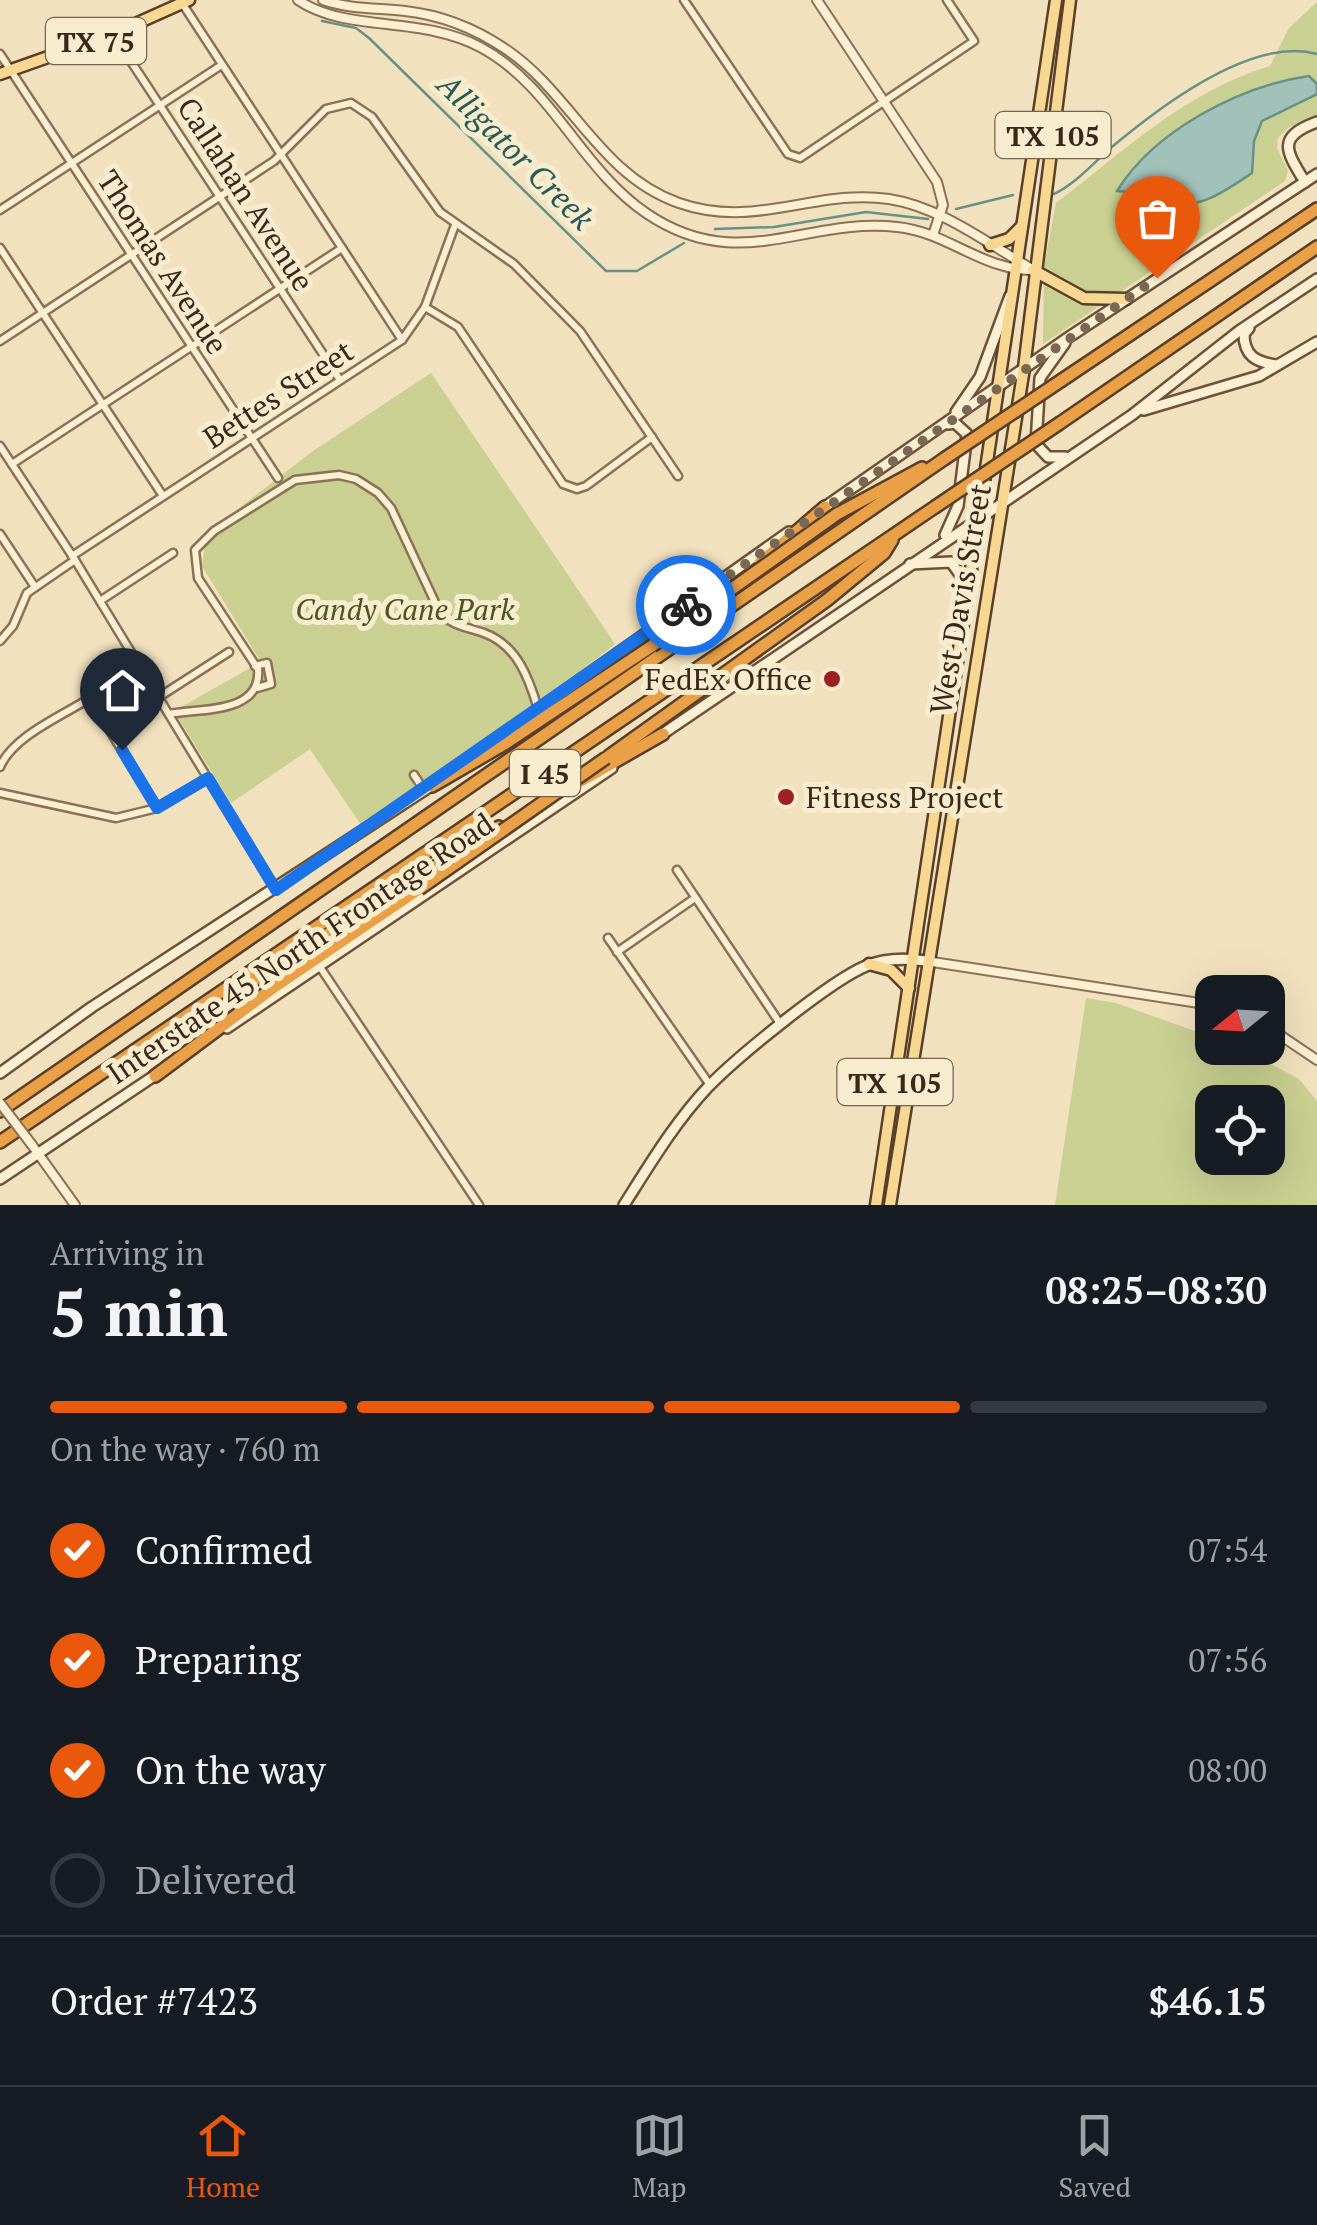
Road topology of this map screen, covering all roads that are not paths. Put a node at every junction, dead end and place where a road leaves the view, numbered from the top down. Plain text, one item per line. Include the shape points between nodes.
1 (298, 0) edge
2 (322, 0) edge
3 (684, 0) edge
4 (817, 0) edge
5 (947, 0) edge
6 (1056, 0) edge
7 (1070, 0) edge
8 (185, 2) edge
9 (405, 11) junction
10 (404, 23) junction
11 (113, 34) junction
12 (458, 35) junction
13 (497, 43) junction
14 (0, 54) edge
15 (515, 56) junction
16 (508, 65) junction
17 (220, 66) junction
18 (6, 72) edge
19 (885, 101) junction
20 (1043, 102) junction
21 (564, 104) junction
22 (160, 105) junction
23 (555, 112) junction
24 (1056, 121) junction
25 (1317, 122) edge
26 (280, 155) junction
27 (72, 162) junction
28 (1317, 174) edge
29 (628, 176) junction
30 (1304, 182) junction
31 (619, 188) junction
32 (220, 197) junction
33 (0, 210) edge
34 (1317, 210) edge
35 (703, 211) junction
36 (940, 216) junction
37 (455, 225) junction
38 (1023, 225) junction
39 (933, 235) junction
40 (699, 236) junction
41 (990, 245) junction
42 (1317, 247) edge
43 (0, 248) edge
44 (342, 248) junction
45 (132, 255) junction
46 (1016, 265) junction
47 (1033, 270) junction
48 (1317, 279) edge
49 (281, 288) junction
50 (1012, 293) junction
51 (1126, 299) junction
52 (425, 307) junction
53 (42, 313) junction
54 (1253, 322) junction
55 (1069, 337) junction
56 (402, 340) junction
57 (0, 341) edge
58 (1317, 342) edge
59 (192, 346) junction
60 (1278, 365) junction
61 (1024, 368) junction
62 (340, 380) junction
63 (996, 387) junction
64 (102, 404) junction
65 (1132, 415) junction
66 (946, 422) junction
67 (652, 437) junction
68 (252, 438) junction
69 (0, 446) edge
70 (1067, 457) junction
71 (944, 459) junction
72 (12, 464) junction
73 (678, 476) dead end
74 (278, 478) dead end
75 (164, 496) junction
76 (1002, 500) junction
77 (831, 511) junction
78 (975, 518) junction
79 (0, 534) edge
80 (895, 534) junction
81 (941, 542) junction
82 (173, 554) dead end
83 (74, 558) junction
84 (907, 565) junction
85 (966, 584) junction
86 (35, 586) junction
87 (100, 601) junction
88 (0, 641) edge
89 (229, 652) dead end
90 (255, 666) junction
91 (257, 688) junction
92 (159, 698) junction
93 (538, 709) junction
94 (169, 714) junction
95 (570, 718) junction
96 (663, 734) junction
97 (0, 767) edge
98 (414, 775) dead end
99 (208, 778) junction
100 (428, 788) junction
101 (0, 794) edge
102 (157, 808) junction
103 (677, 870) dead end
104 (276, 890) junction
105 (696, 898) junction
106 (608, 938) dead end
107 (618, 952) junction
108 (920, 960) junction
109 (869, 964) junction
110 (320, 968) junction
111 (908, 988) junction
112 (1195, 1001) edge
113 (196, 1012) junction
114 (782, 1026) junction
115 (1285, 1038) edge
116 (1317, 1060) edge
117 (0, 1074) edge
118 (154, 1076) junction
119 (710, 1085) junction
120 (0, 1107) edge
121 (1, 1141) edge
122 (34, 1149) junction
123 (0, 1179) edge
124 (75, 1205) edge
125 (479, 1205) edge
126 (624, 1205) edge
127 (876, 1205) edge
128 (890, 1205) edge

1 - 10 street via 333,16
2 - 9 street
3 - 19 street via 795,158
4 - 19 street
5 - 19 street via 974,41
6 - 20 main road, West Davis Street / TX 105
7 - 24 main road, West Davis Street / TX 105
8 - 11 main road, TX 75
8 - 17 street
9 - 10 street
9 - 13 street via 448,20
10 - 12 street
11 - 18 main road, TX 75
11 - 22 street, Callahan Avenue
12 - 13 street
12 - 16 street
13 - 15 street
14 - 18 street, Thomas Avenue
15 - 16 street
15 - 21 street
16 - 23 street
17 - 22 street
17 - 26 street
18 - 27 street, Thomas Avenue
19 - 36 street via 941,190
20 - 24 main road
20 - 38 main road, West Davis Street / TX 105
21 - 23 street
21 - 29 street
22 - 27 street
22 - 32 street, Callahan Avenue
23 - 31 street
24 - 47 main road, West Davis Street / TX 105
25 - 30 main road via 1297,129 1289,142 1288,155
26 - 32 street
26 - 37 street via 326,109 358,105
26 - 44 street
27 - 33 street
27 - 45 street, Thomas Avenue
28 - 30 main road, Interstate 45 North Frontage Road
29 - 31 street
29 - 35 street
30 - 51 main road, Interstate 45 North Frontage Road
31 - 40 street via 646,213
32 - 45 street
32 - 49 street, Callahan Avenue
34 - 71 highway, I 45, bridge
35 - 36 street via 749,215 875,198
35 - 40 street
36 - 39 street
36 - 41 street
37 - 52 street, Bettes Street
37 - 67 street via 514,264 580,332
38 - 41 main road
38 - 46 main road, West Davis Street / TX 105
39 - 40 street via 877,226 756,244
39 - 46 street via 1004,270
41 - 46 street
42 - 80 highway, I 45, bridge
43 - 53 street
44 - 49 street
44 - 56 street
45 - 53 street
45 - 59 street, Thomas Avenue
46 - 47 street
46 - 50 main road, West Davis Street / TX 105
47 - 51 main road via 1084,298
47 - 61 main road, West Davis Street / TX 105
48 - 54 main road, Interstate 45 North Frontage Road
49 - 59 street
49 - 62 street, Callahan Avenue
50 - 63 main road, West Davis Street / TX 105
50 - 66 main road via 980,378
51 - 55 main road, Interstate 45 North Frontage Road
52 - 56 street, Bettes Street
52 - 67 street via 458,327 563,484 586,486
53 - 57 street
53 - 64 street
54 - 60 main road via 1244,334 1249,354
54 - 65 main road, Interstate 45 North Frontage Road
55 - 61 main road, Interstate 45 North Frontage Road
55 - 70 main road via 1040,378 1036,444 1048,457
56 - 62 street, Bettes Street
58 - 60 main road
59 - 64 street
59 - 68 street, Thomas Avenue
60 - 65 main road
61 - 63 main road, Interstate 45 North Frontage Road
61 - 76 main road, West Davis Street / TX 105
62 - 68 street, Bettes Street
63 - 66 main road, Interstate 45 North Frontage Road
63 - 78 main road, West Davis Street / TX 105
64 - 72 street
64 - 75 street
65 - 70 main road, Interstate 45 North Frontage Road
66 - 77 main road, Interstate 45 North Frontage Road
66 - 81 main road via 967,434 958,506
67 - 73 street
68 - 74 street, Thomas Avenue
68 - 75 street, Bettes Street
69 - 72 street
70 - 76 main road, Interstate 45 North Frontage Road
71 - 77 highway
71 - 95 highway, I 45
72 - 83 street
75 - 83 street, Bettes Street
76 - 78 main road, Interstate 45 North Frontage Road
76 - 108 main road, West Davis Street / TX 105
77 - 93 main road, Interstate 45 North Frontage Road
77 - 95 highway
77 - 100 highway, bridge via 652,646
78 - 81 main road, Interstate 45 North Frontage Road
78 - 85 main road, West Davis Street / TX 105
79 - 86 street
80 - 113 highway, I 45
80 - 118 highway, bridge via 884,552 827,600
81 - 84 main road, Interstate 45 North Frontage Road
82 - 87 street
83 - 86 street, Bettes Street
83 - 87 street
84 - 85 main road via 950,562
84 - 96 main road, Interstate 45 North Frontage Road
85 - 108 main road, West Davis Street / TX 105
86 - 88 street, Bettes Street
87 - 92 street
89 - 92 street
90 - 91 street
90 - 91 street via 267,663 272,678
90 - 93 street via 198,578 195,550 296,480 338,475 366,484 391,508 440,613 510,649 525,669
91 - 94 street via 240,704
92 - 94 street
93 - 100 main road, Interstate 45 North Frontage Road
94 - 99 street
95 - 120 highway, I 45
96 - 110 main road, Interstate 45 North Frontage Road
96 - 113 highway via 404,884 260,980
97 - 102 street via 18,744 90,698
98 - 100 street
99 - 102 street
99 - 104 street
100 - 104 main road, Interstate 45 North Frontage Road
101 - 102 street via 104,817
103 - 105 street
104 - 117 main road, Interstate 45 North Frontage Road
105 - 107 street
105 - 114 street
106 - 107 street
107 - 119 street
108 - 109 main road
108 - 111 main road, West Davis Street / TX 105
108 - 112 street
108 - 128 main road, West Davis Street / TX 105
109 - 111 main road via 891,970
109 - 114 main road
110 - 118 main road, Interstate 45 North Frontage Road
110 - 125 street
111 - 127 main road, West Davis Street / TX 105
113 - 121 highway, I 45
114 - 119 main road
115 - 116 street
118 - 122 main road, Interstate 45 North Frontage Road
119 - 126 main road
120 - 122 street, bridge
122 - 123 main road, Interstate 45 North Frontage Road
122 - 124 street

